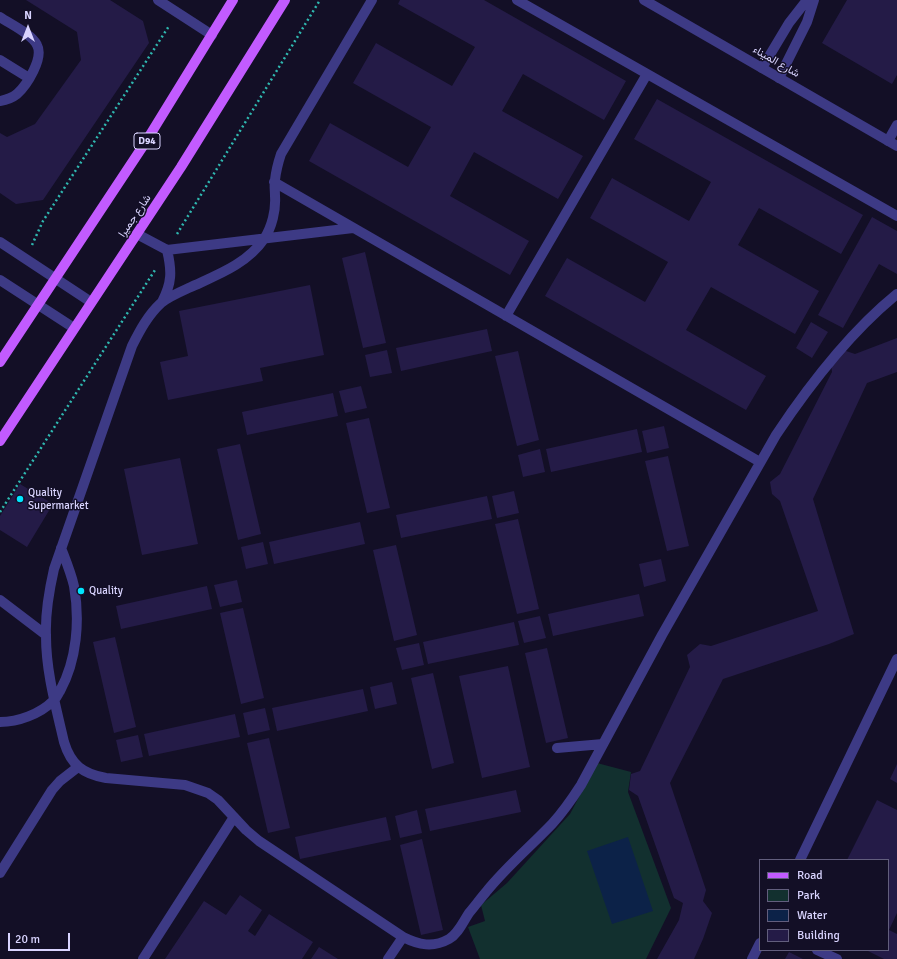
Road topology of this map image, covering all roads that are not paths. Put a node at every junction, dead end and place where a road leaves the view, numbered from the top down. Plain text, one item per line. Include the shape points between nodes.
1 (158, 0) edge
2 (233, 0) edge
3 (285, 0) edge
4 (372, 0) edge
5 (517, 0) edge
6 (644, 0) edge
7 (807, 0) edge
8 (814, 0) edge
9 (0, 17) edge
10 (212, 35) junction
11 (0, 60) edge
12 (762, 68) junction
13 (647, 74) junction
14 (29, 78) junction
15 (780, 78) junction
16 (0, 101) edge
17 (897, 125) edge
18 (893, 143) edge
19 (274, 182) junction
20 (897, 216) edge
21 (353, 228) junction
22 (137, 234) junction
23 (264, 238) junction
24 (0, 242) edge
25 (167, 250) junction
26 (56, 278) junction
27 (0, 280) edge
28 (897, 294) edge
29 (91, 302) junction
30 (162, 303) junction
31 (38, 304) junction
32 (506, 316) junction
33 (74, 328) junction
34 (0, 362) edge
35 (0, 441) edge
36 (760, 462) junction
37 (61, 548) junction
38 (0, 600) edge
39 (46, 635) junction
40 (897, 658) edge
41 (54, 700) junction
42 (0, 722) edge
43 (603, 744) junction
44 (557, 748) dead end
45 (78, 767) junction
46 (234, 817) junction
47 (800, 859) edge
48 (0, 873) edge
49 (403, 937) junction
50 (759, 944) edge
51 (819, 951) edge
52 (143, 959) edge
53 (388, 959) edge
54 (752, 959) edge
55 (837, 959) edge

1 - 10 street
2 - 10 main road, D94
3 - 22 main road, شارع جميرا
4 - 19 street via 288,140 276,168
5 - 13 street
6 - 12 street, شارع الميناء
7 - 12 street via 789,23
8 - 15 street via 807,22
9 - 14 street via 37,44 39,57
10 - 26 main road, D94
11 - 14 street
12 - 15 street, شارع الميناء
13 - 20 street
13 - 32 street
14 - 16 street via 18,93
15 - 18 street, شارع الميناء
17 - 18 street
19 - 21 street
19 - 23 street via 274,212
21 - 23 street
21 - 32 street
22 - 25 street
22 - 29 main road, شارع جميرا
23 - 25 street
23 - 30 street via 254,251 228,270
24 - 26 street
25 - 30 street via 171,277
26 - 29 street
26 - 31 main road, D94
27 - 31 street
28 - 36 street via 838,352 776,435
29 - 33 main road, شارع جميرا
30 - 37 street via 146,320 132,346
31 - 33 street
31 - 34 main road, D94
32 - 36 street
33 - 35 main road, شارع جميرا
36 - 43 street
37 - 39 street via 49,591
37 - 41 street via 74,586 77,625 70,664 64,683
38 - 39 street
39 - 41 street
40 - 47 street
41 - 42 street via 40,712
41 - 45 street via 67,752
43 - 44 street
43 - 49 street via 568,805 502,874 450,938 440,944 427,946 415,944
45 - 46 street via 96,776 197,789 218,800
45 - 48 street via 52,790
46 - 49 street via 259,841
46 - 52 street
49 - 53 street
50 - 54 street
51 - 55 street

